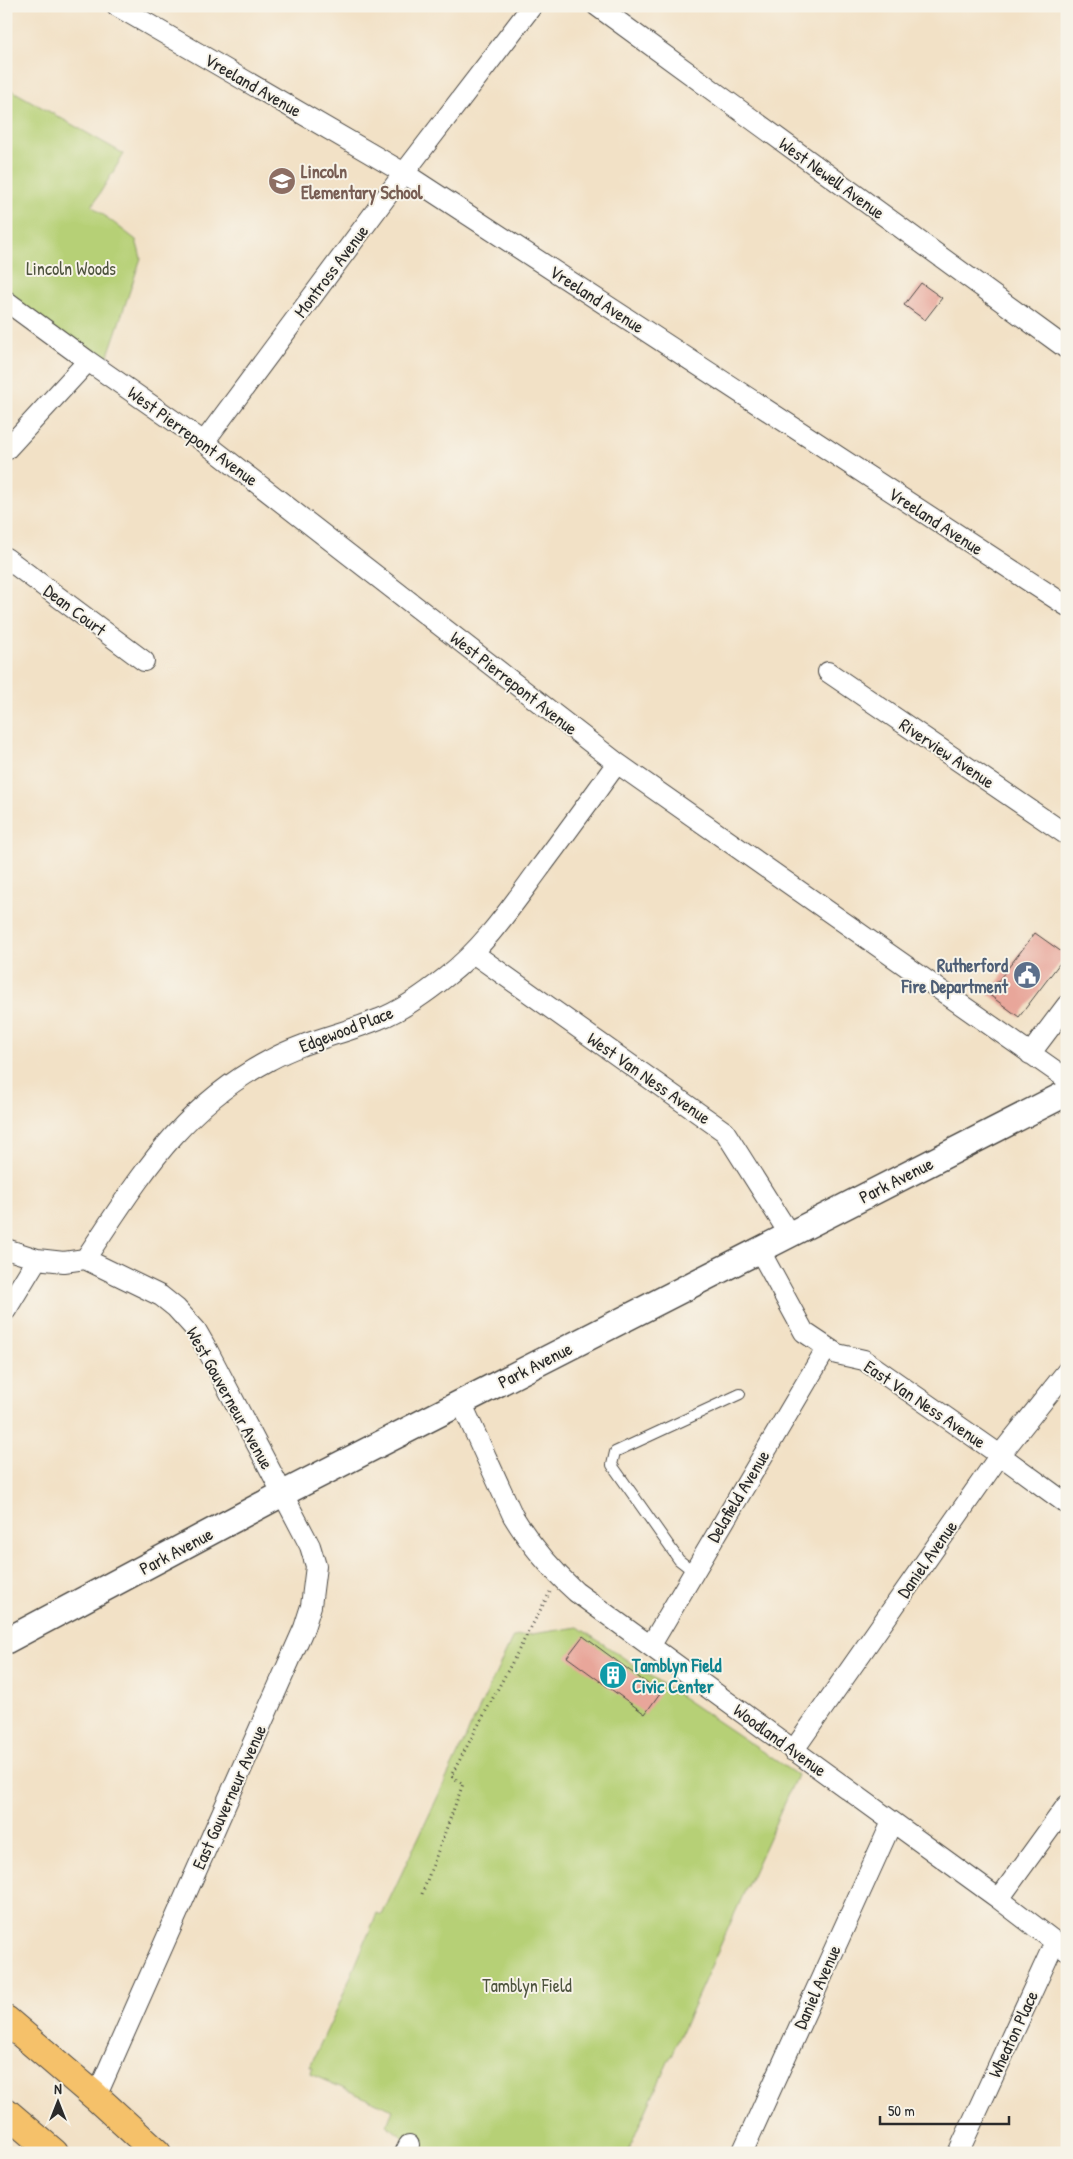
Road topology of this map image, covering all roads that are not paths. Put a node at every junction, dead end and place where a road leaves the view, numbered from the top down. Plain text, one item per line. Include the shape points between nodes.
1 (118, 6) edge
2 (532, 6) edge
3 (597, 6) edge
4 (404, 173) junction
5 (6, 301) edge
6 (1067, 349) edge
7 (88, 361) junction
8 (204, 442) junction
9 (6, 450) edge
10 (6, 558) edge
11 (1067, 606) edge
12 (144, 661) dead end
13 (828, 672) dead end
14 (618, 763) junction
15 (1067, 835) edge
16 (473, 953) junction
17 (1067, 1005) edge
18 (1030, 1054) junction
19 (1067, 1079) edge
20 (1067, 1093) edge
21 (790, 1235) junction
22 (6, 1249) edge
23 (760, 1251) junction
24 (37, 1259) junction
25 (85, 1259) junction
26 (6, 1310) edge
27 (826, 1348) junction
28 (1067, 1371) edge
29 (740, 1394) dead end
30 (461, 1402) junction
31 (1000, 1455) junction
32 (282, 1494) junction
33 (1067, 1504) edge
34 (693, 1571) junction
35 (6, 1641) edge
36 (651, 1645) junction
37 (793, 1751) junction
38 (1067, 1805) edge
39 (892, 1822) junction
40 (999, 1899) junction
41 (1061, 1946) edge
42 (6, 2020) edge
43 (96, 2097) junction
44 (6, 2112) edge
45 (54, 2153) edge
46 (157, 2153) edge
47 (742, 2153) edge
48 (958, 2153) edge

1 - 4 street, Vreeland Avenue
2 - 4 street, Montross Avenue
3 - 6 street, West Newell Avenue
4 - 8 street, Montross Avenue
4 - 11 street, Vreeland Avenue
5 - 7 street, West Pierrepont Avenue
7 - 8 street, West Pierrepont Avenue
7 - 9 street
8 - 14 street, West Pierrepont Avenue
10 - 12 street, Dean Court
13 - 15 street, Riverview Avenue
14 - 16 street, Edgewood Place via 497,927
14 - 18 street, West Pierrepont Avenue
16 - 21 street, West Van Ness Avenue via 725,1132
16 - 25 street, Edgewood Place via 412,1002 380,1019 302,1045 270,1060 211,1098 161,1148
17 - 18 street
18 - 19 street, West Pierrepont Avenue
20 - 21 street, Park Avenue
21 - 23 street, Park Avenue
22 - 24 street
23 - 27 street, East Van Ness Avenue via 804,1332
23 - 30 street, Park Avenue
24 - 25 street via 64,1262
24 - 26 street
25 - 32 street, West Gouverneur Avenue via 160,1296 196,1330
27 - 31 street, East Van Ness Avenue via 864,1360
27 - 34 street, Delafield Avenue
28 - 31 street, Daniel Avenue
29 - 34 lane via 615,1452 612,1465 679,1560
30 - 32 street, Park Avenue
30 - 36 street, Woodland Avenue via 522,1532 558,1576 576,1592
31 - 33 street, East Van Ness Avenue
31 - 37 street, Daniel Avenue
32 - 35 street, Park Avenue
32 - 43 street, East Gouverneur Avenue via 310,1546 316,1566 304,1628
34 - 36 street, Delafield Avenue
36 - 37 street, Woodland Avenue
37 - 39 street, Woodland Avenue
38 - 40 street
39 - 40 street, Woodland Avenue
39 - 47 street, Daniel Avenue
40 - 41 street, Woodland Avenue
41 - 48 street, Wheaton Place
42 - 43 main road
43 - 46 main road
44 - 45 main road

